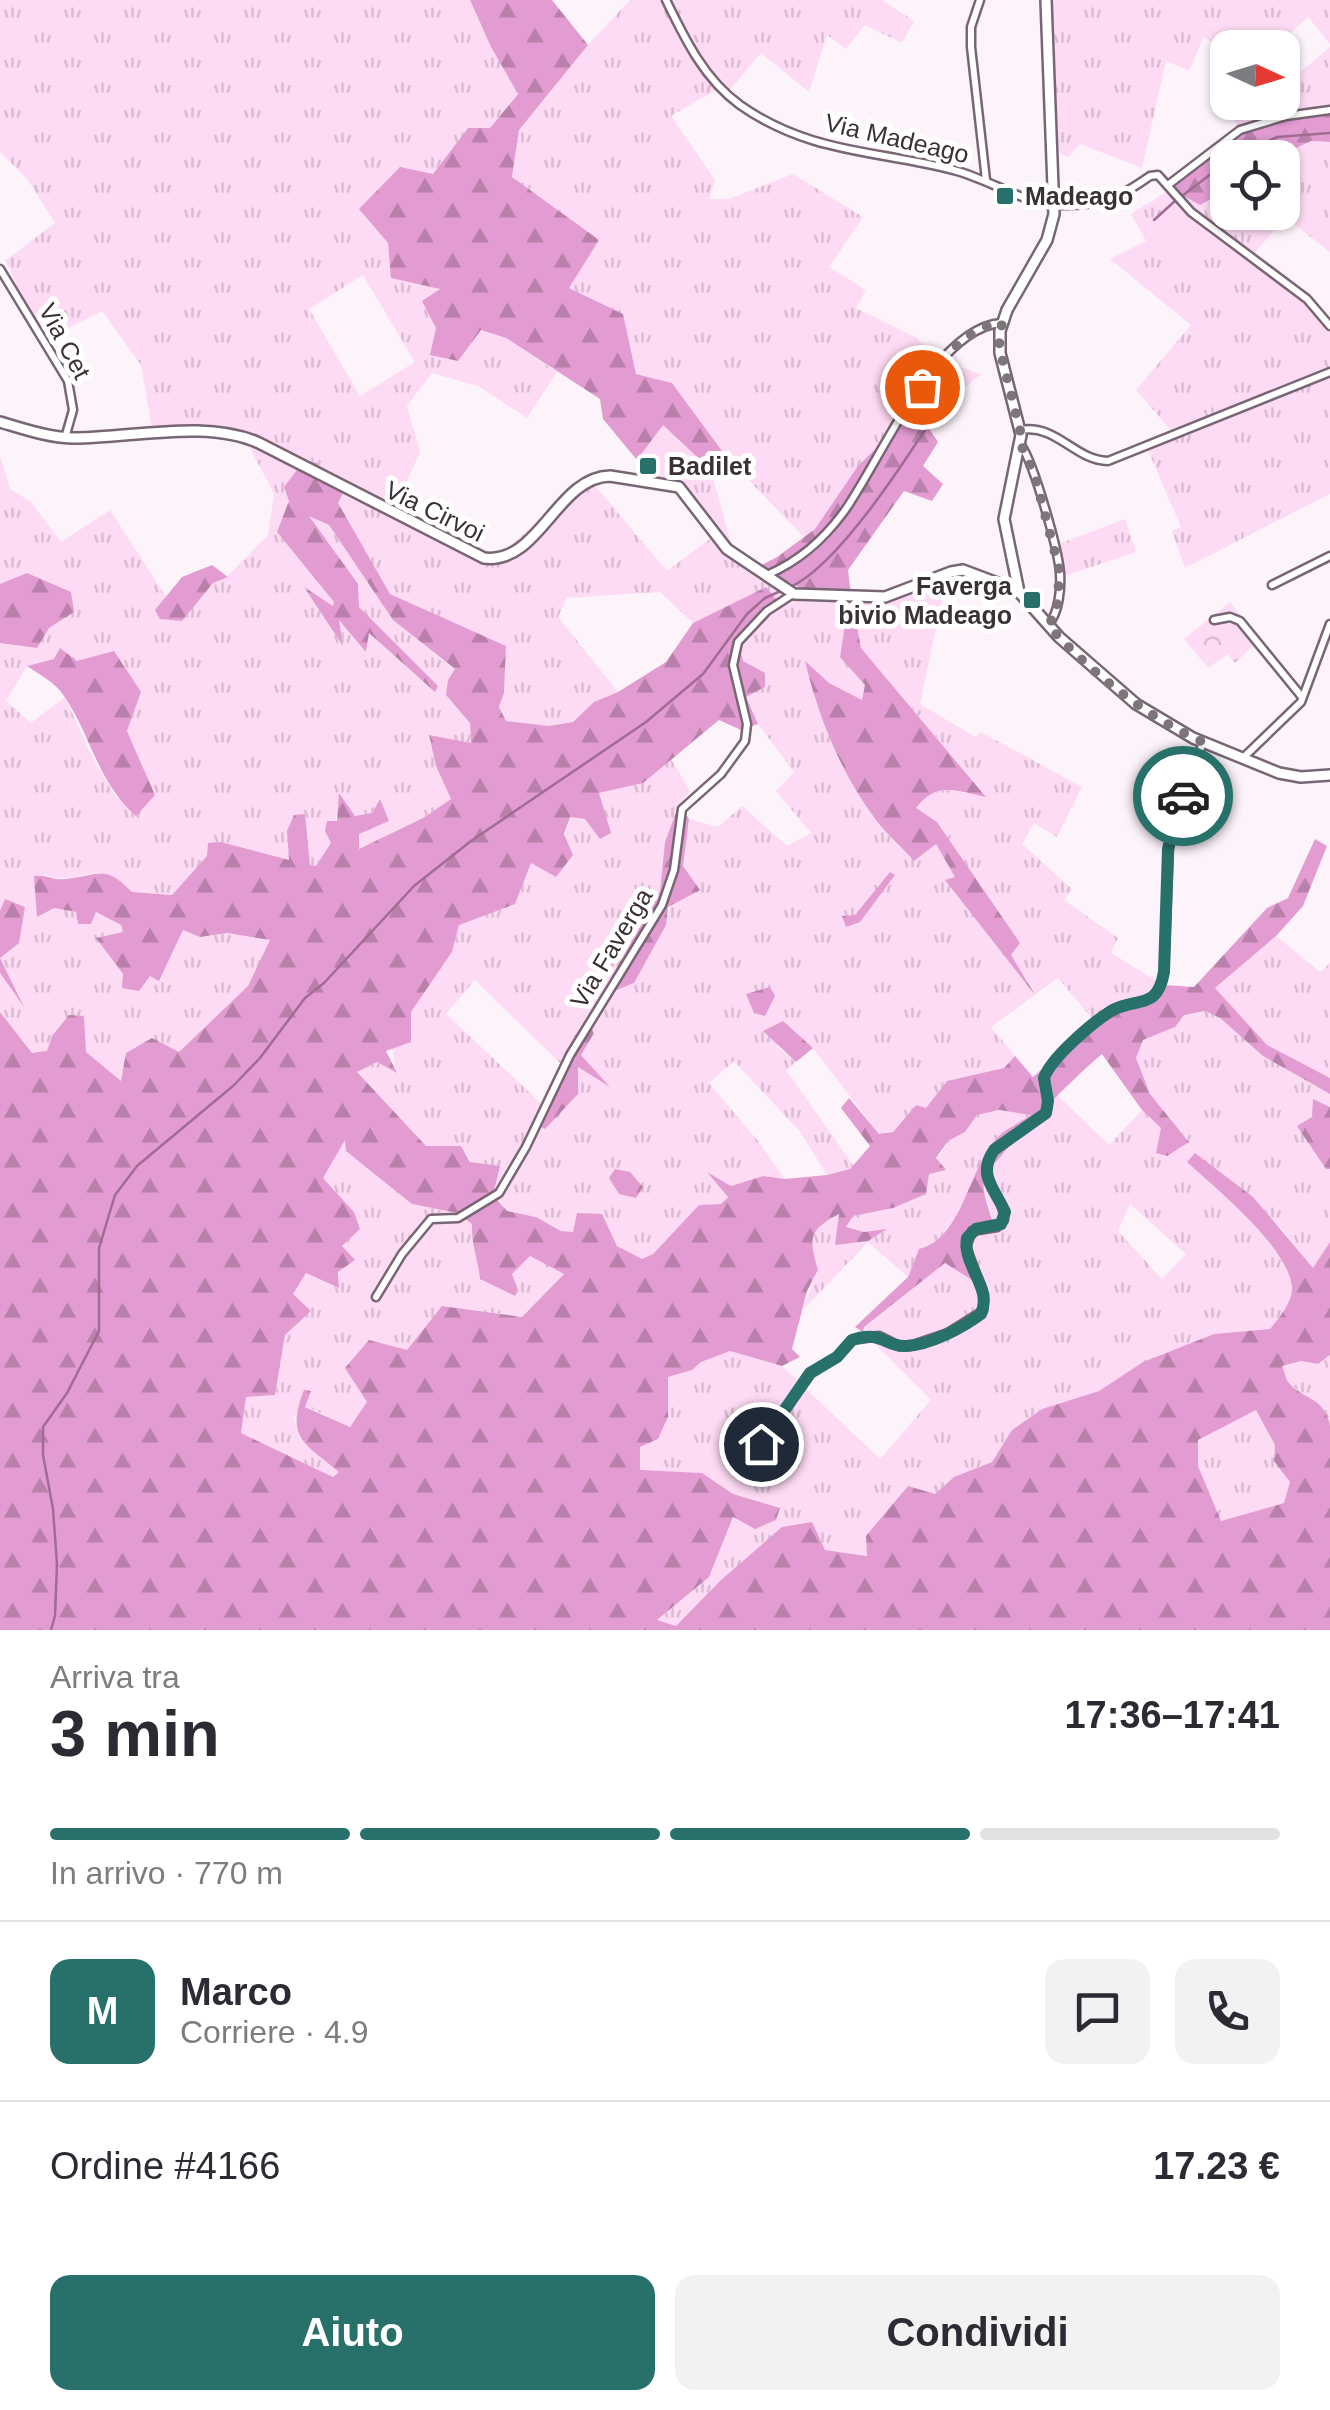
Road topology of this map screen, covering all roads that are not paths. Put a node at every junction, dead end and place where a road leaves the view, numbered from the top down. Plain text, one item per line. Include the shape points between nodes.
1 (666, 0) edge
2 (980, 0) edge
3 (1046, 0) edge
4 (1330, 110) edge
5 (986, 180) junction
6 (1168, 185) junction
7 (1054, 205) junction
8 (0, 269) edge
9 (1002, 323) junction
10 (1330, 326) edge
11 (1330, 372) edge
12 (0, 422) edge
13 (1020, 430) junction
14 (65, 438) junction
15 (1021, 445) junction
16 (1330, 556) edge
17 (766, 576) junction
18 (1272, 585) dead end
19 (1017, 588) junction
20 (794, 594) junction
21 (1214, 620) dead end
22 (1330, 624) edge
23 (1048, 625) junction
24 (1302, 698) junction
25 (1203, 742) junction
26 (1242, 759) junction
27 (1330, 775) edge
28 (376, 1297) dead end
29 (761, 1444) dead end

1 - 5 street, Via Madeago via 702,67 742,107 826,146
2 - 5 street, Via Madeago via 970,47
3 - 7 street
4 - 6 street via 1240,130
5 - 7 street, Via Madeago
6 - 7 street, Via Madeago via 1153,176 1117,199
6 - 10 street
7 - 9 street via 1047,240
8 - 14 street, Via Cet via 68,381 73,410
9 - 13 street via 999,346
9 - 17 street via 984,326 948,354 905,410 844,512 809,551
11 - 13 street via 1108,462 1084,456 1052,433
12 - 14 street, Via Cirvoi
13 - 15 street
14 - 17 street, Via Cirvoi via 234,434 492,559 512,555 592,480 610,476 671,485 685,491 728,549
15 - 19 street via 1004,519
15 - 23 street via 1060,572 1056,614
16 - 18 street
17 - 20 street, Via Cirvoi
19 - 20 street via 963,570 885,597
19 - 23 street
20 - 28 street, Via Faverga via 766,611 738,642 733,665 746,740 682,810 662,904 570,1056 499,1193 458,1218 431,1218
21 - 24 street via 1240,621
22 - 24 street
23 - 25 street via 1136,704
24 - 26 street
25 - 26 street
25 - 29 street via 1169,845 1159,990 1146,1002 1111,1012 1053,1062 1044,1078 1046,1113 989,1157 987,1180 1005,1212 1001,1224 967,1238 967,1257 984,1295 981,1314 910,1346 879,1336 852,1340 810,1373
26 - 27 street via 1291,776

